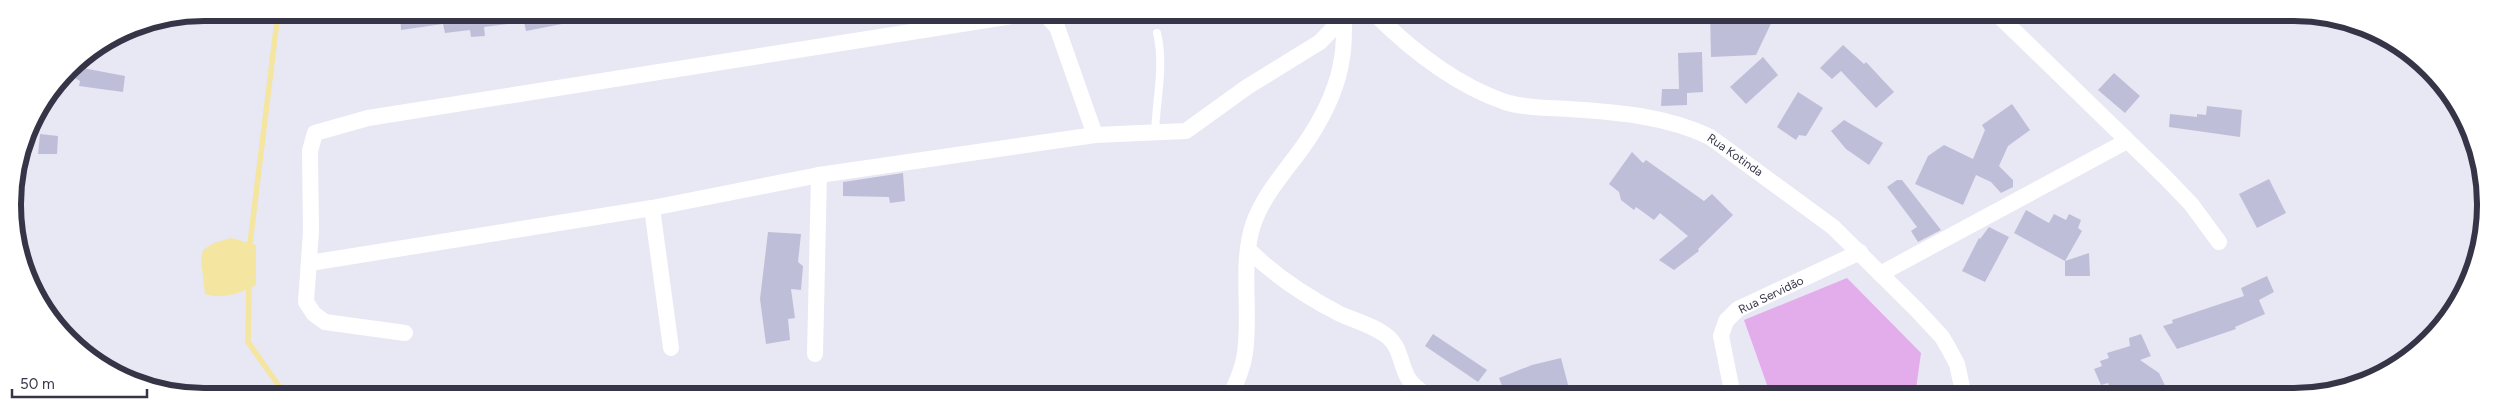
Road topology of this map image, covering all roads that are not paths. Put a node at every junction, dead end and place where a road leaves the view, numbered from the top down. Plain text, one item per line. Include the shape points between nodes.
1 (981, 21) edge
2 (1052, 21) edge
3 (1338, 21) edge
4 (1345, 21) edge
5 (1383, 21) edge
6 (2004, 21) edge
7 (1156, 33) dead end
8 (1155, 134) junction
9 (1095, 135) junction
10 (2127, 141) junction
11 (819, 175) junction
12 (652, 208) junction
13 (2220, 242) dead end
14 (1249, 250) junction
15 (1860, 252) junction
16 (310, 263) junction
17 (1880, 274) junction
18 (406, 333) dead end
19 (671, 348) dead end
20 (815, 354) dead end
21 (1233, 388) edge
22 (1416, 388) edge
23 (1731, 388) edge
24 (1962, 388) edge

1 - 16 street via 368,118 315,133 310,151
2 - 9 street via 1058,27
3 - 8 street via 1315,46 1247,87 1186,131
4 - 14 street via 1342,60 1335,85 1322,116 1262,206 1250,237
5 - 15 street, Rua Kotinda via 1450,74 1506,102 1640,116 1689,128 1710,137 1795,198
6 - 10 street
7 - 8 lane via 1160,48 1160,81
8 - 9 street
9 - 11 street
10 - 13 street via 2191,204
10 - 17 street
11 - 12 street
11 - 20 street
12 - 16 street
12 - 19 street
14 - 21 street via 1246,353
14 - 22 street via 1265,266 1301,291 1388,337
15 - 17 street, Rua Kotinda
15 - 23 street, Rua Servidão via 1738,309 1726,321 1721,336
16 - 18 street via 306,302 314,314 325,322
17 - 24 street, Rua Kotinda via 1942,336 1957,364

